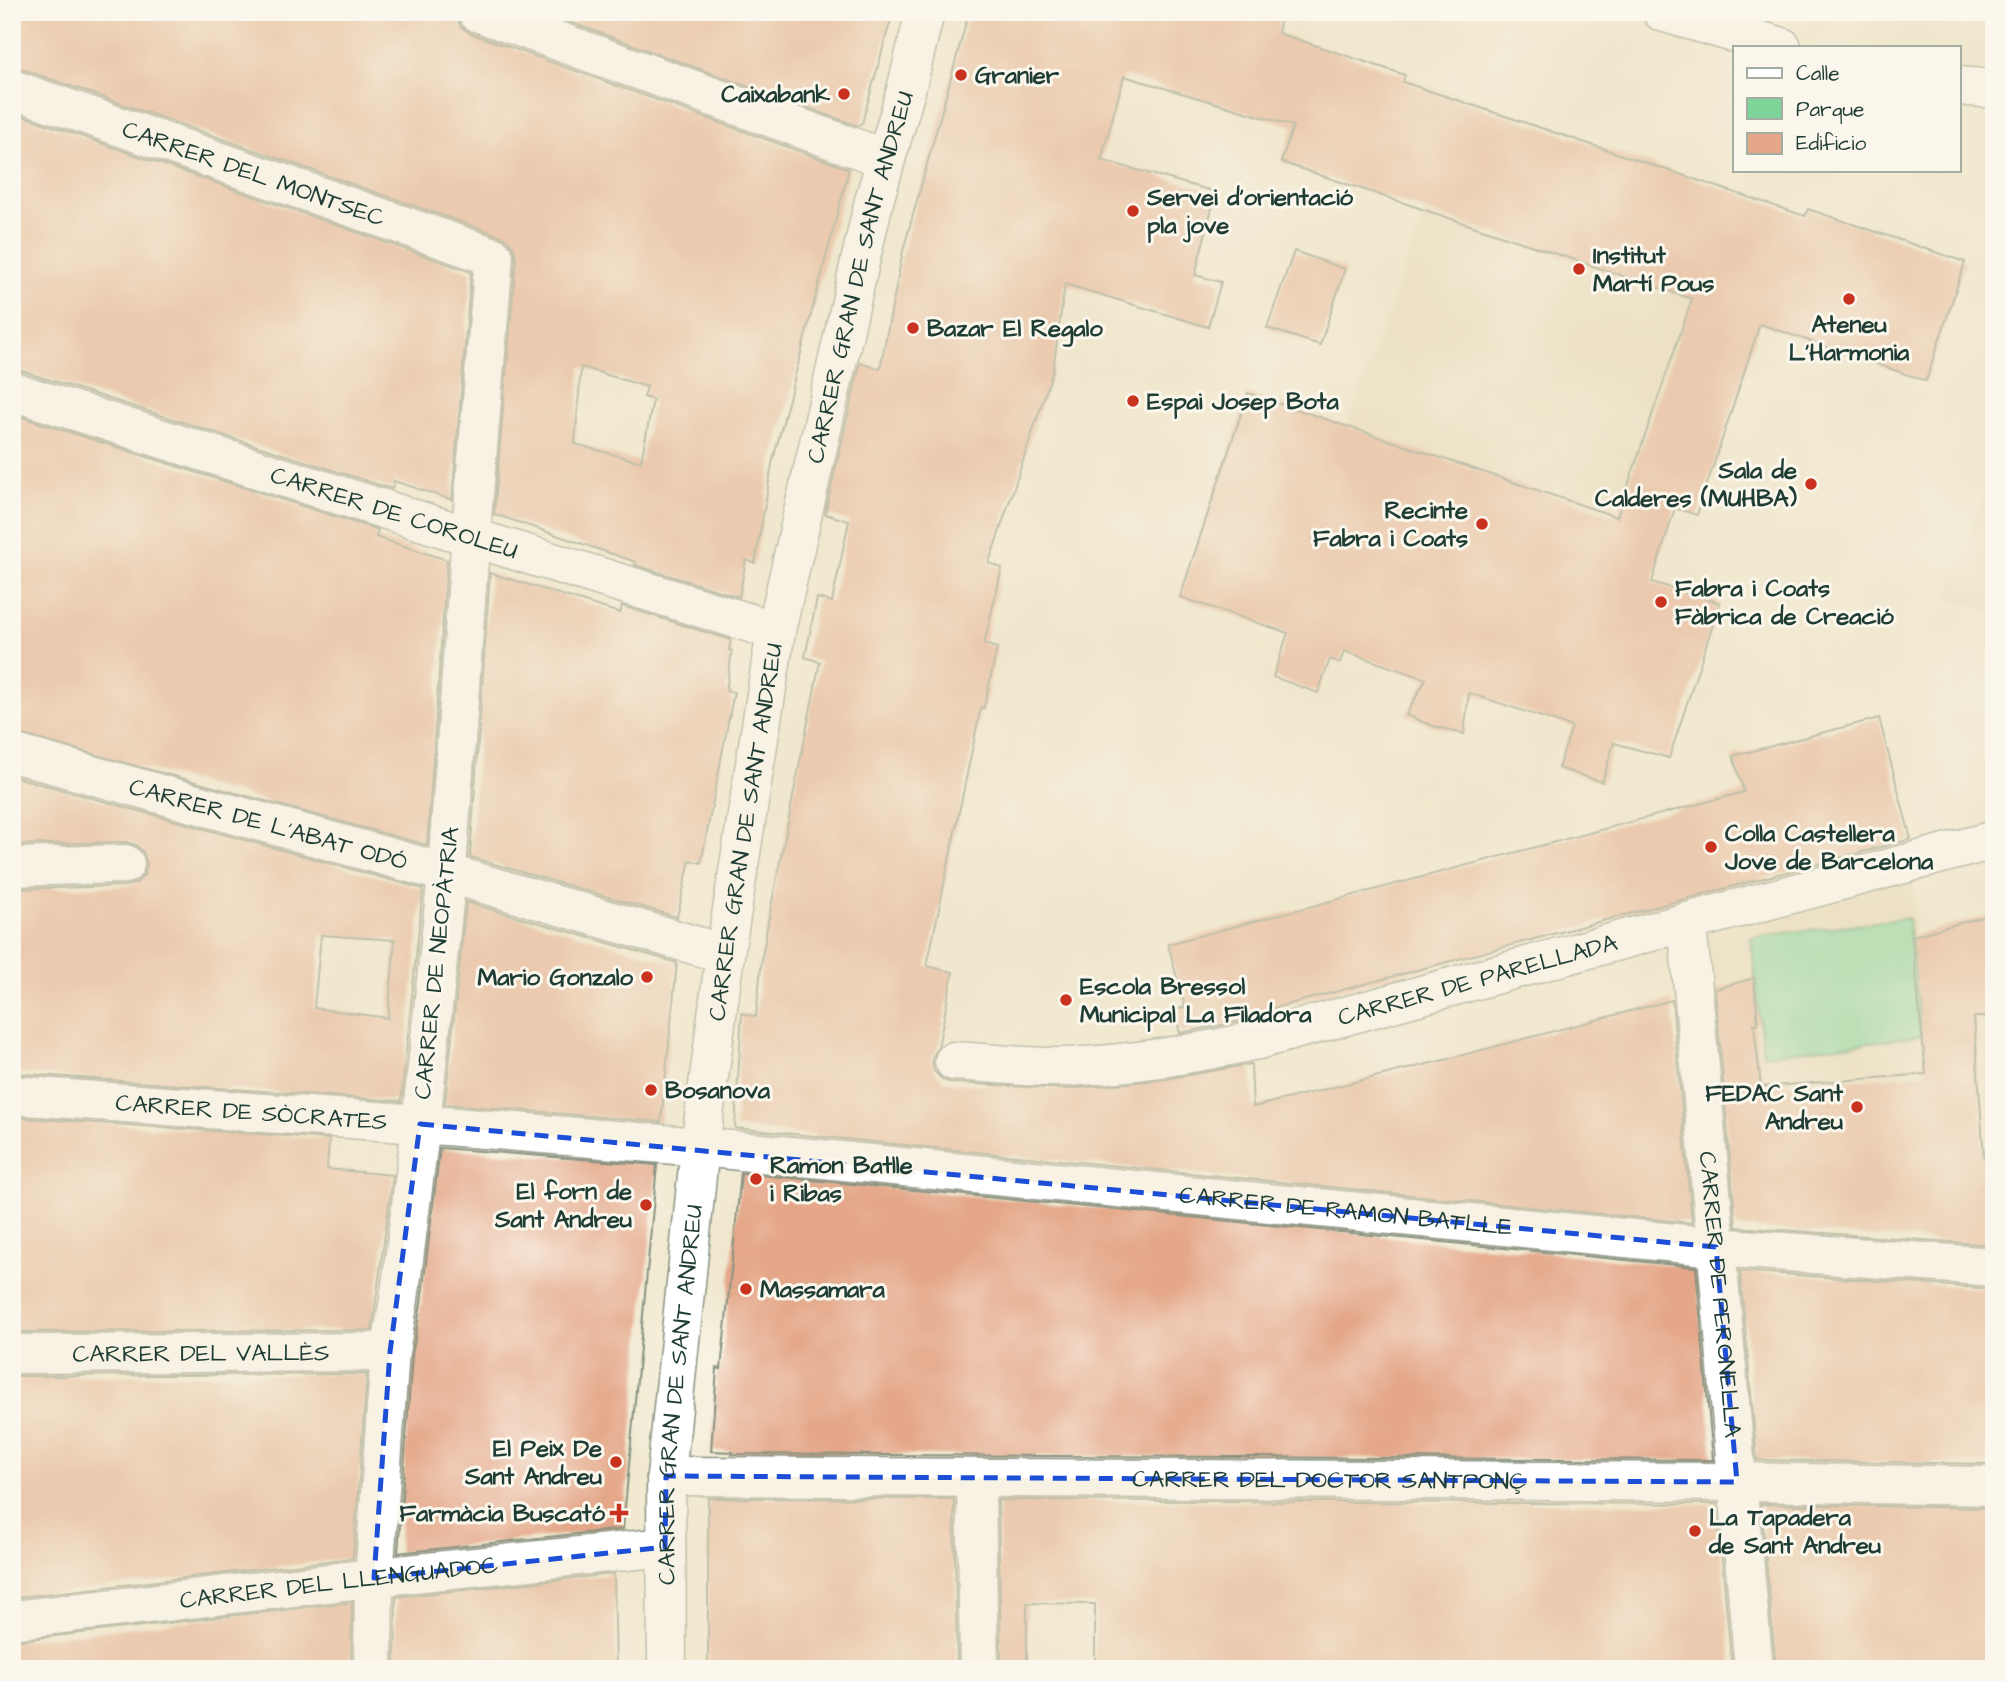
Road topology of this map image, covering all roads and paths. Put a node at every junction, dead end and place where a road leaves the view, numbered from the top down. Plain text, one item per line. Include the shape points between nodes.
1 (477, 12) edge
2 (925, 12) edge
3 (1662, 12) edge
4 (1779, 46) edge
5 (1960, 86) edge
6 (12, 89) edge
7 (1994, 89) edge
8 (886, 159) junction
9 (494, 257) joint
10 (12, 391) edge
11 (471, 537) junction
12 (776, 631) junction
13 (12, 753) edge
14 (1994, 840) edge
15 (125, 864) dead end
16 (12, 867) edge
17 (446, 873) junction
18 (1687, 922) junction
19 (725, 954) junction
20 (954, 1061) dead end
21 (12, 1095) edge
22 (420, 1124) junction
23 (700, 1147) junction
24 (1716, 1247) junction
25 (1994, 1267) edge
26 (390, 1352) junction
27 (12, 1354) edge
28 (666, 1476) junction
29 (976, 1478) junction
30 (1737, 1482) junction
31 (1994, 1486) edge
32 (666, 1547) junction
33 (374, 1578) junction
34 (12, 1620) edge
35 (373, 1669) edge
36 (667, 1669) edge
37 (979, 1669) edge
38 (1754, 1669) edge

1 - 8 street
2 - 8 street, CARRER GRAN DE SANT ANDREU
3 - 4 street
5 - 7 street
6 - 9 street, CARRER DEL MONTSEC
8 - 12 street, CARRER GRAN DE SANT ANDREU
9 - 11 street, CARRER DE NEOPÀTRIA
10 - 11 street, CARRER DE COROLEU
11 - 12 street, CARRER DE COROLEU
11 - 17 street, CARRER DE NEOPÀTRIA
12 - 19 street, CARRER GRAN DE SANT ANDREU
13 - 17 street, CARRER DE L'ABAT ODÓ
14 - 18 street, CARRER DE PARELLADA
15 - 16 street
17 - 19 street, CARRER DE L'ABAT ODÓ
17 - 22 street, CARRER DE NEOPÀTRIA
18 - 20 street, CARRER DE PARELLADA via 1207,1051 1065,1067
18 - 24 street, CARRER DE PERONELLA
19 - 23 street, CARRER GRAN DE SANT ANDREU
21 - 22 street, CARRER DE SÒCRATES
22 - 23 street, CARRER DE SÒCRATES
22 - 26 street, CARRER DE NEOPÀTRIA
23 - 24 street, CARRER DE RAMON BATLLE
23 - 28 street, CARRER GRAN DE SANT ANDREU
24 - 25 street, CARRER DE RAMON BATLLE
24 - 30 street, CARRER DE PERONELLA
26 - 27 street, CARRER DEL VALLÈS
26 - 33 street, CARRER DE NEOPÀTRIA
28 - 29 street, CARRER DEL DOCTOR SANTPONÇ
28 - 32 street, CARRER GRAN DE SANT ANDREU
29 - 30 street, CARRER DEL DOCTOR SANTPONÇ
29 - 37 street
30 - 31 street, CARRER DEL DOCTOR SANTPONÇ
30 - 38 street, CARRER DE PERONELLA
32 - 33 street, CARRER DEL LLENGUADOC
32 - 36 street, CARRER GRAN DE SANT ANDREU
33 - 34 street, CARRER DEL LLENGUADOC
33 - 35 street, CARRER DE NEOPÀTRIA

